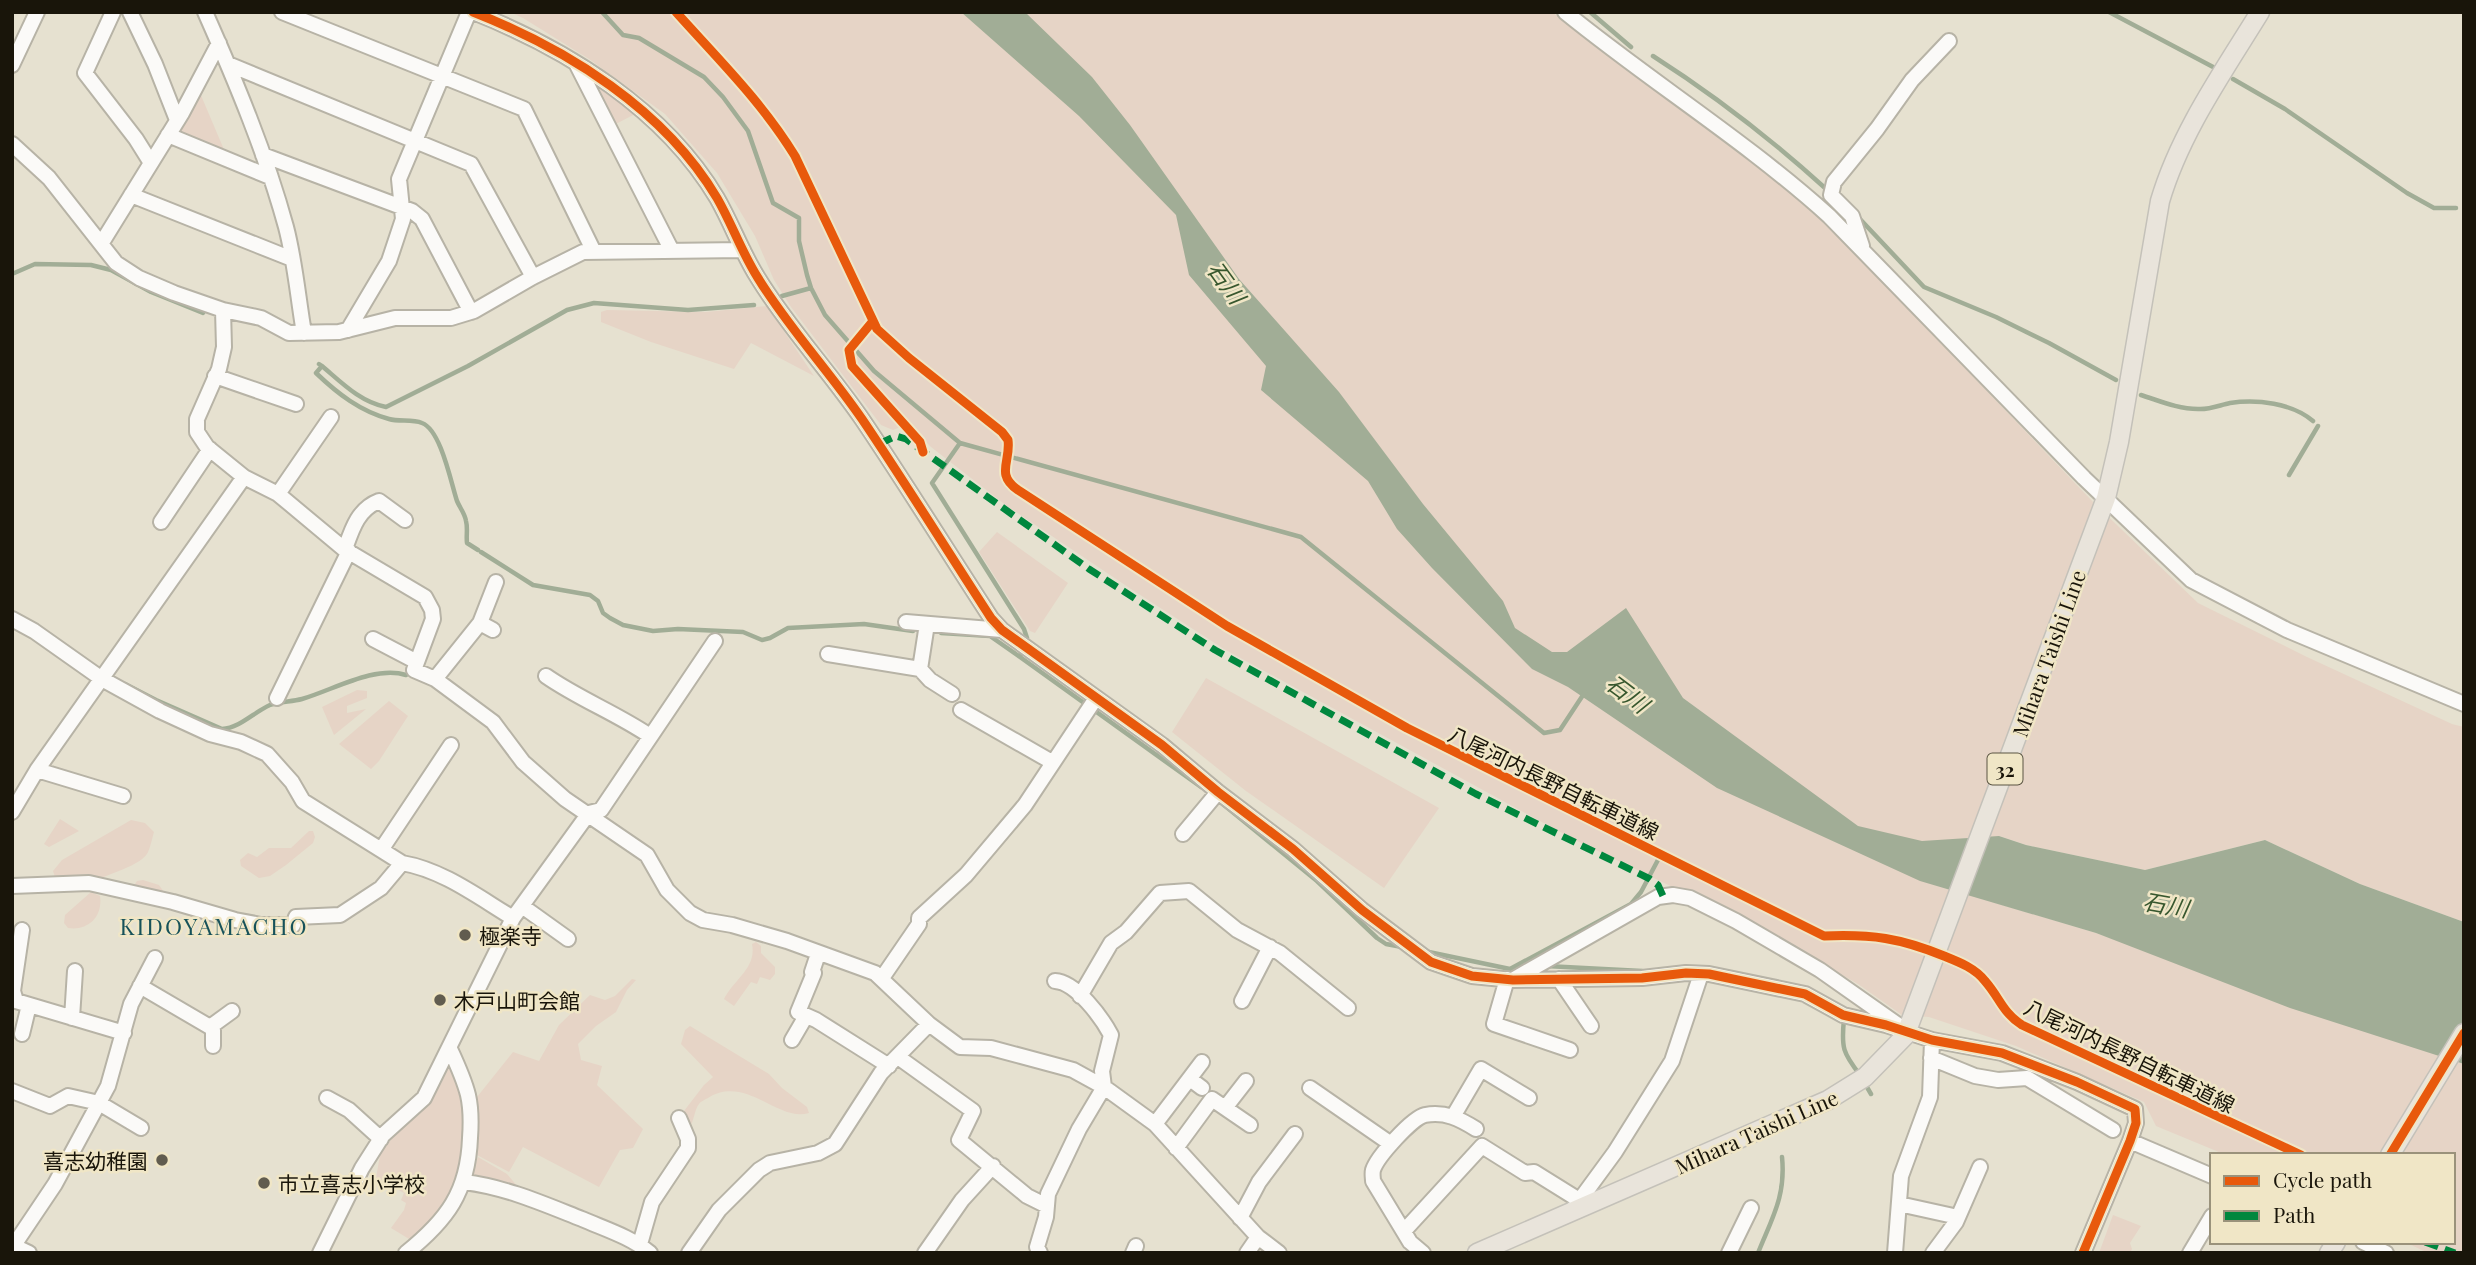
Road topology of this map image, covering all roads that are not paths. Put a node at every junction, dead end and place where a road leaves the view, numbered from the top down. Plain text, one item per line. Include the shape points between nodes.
1 (37, 12) edge
2 (113, 12) edge
3 (130, 12) edge
4 (205, 12) edge
5 (282, 12) edge
6 (471, 12) edge
7 (1564, 12) edge
8 (2260, 12) edge
9 (1949, 41) dead end
10 (219, 43) junction
11 (575, 62) junction
12 (228, 64) junction
13 (12, 65) edge
14 (442, 76) junction
15 (177, 120) junction
16 (167, 135) junction
17 (415, 141) junction
18 (12, 144) edge
19 (263, 155) junction
20 (151, 163) junction
21 (270, 177) junction
22 (131, 195) junction
23 (402, 208) junction
24 (101, 244) junction
25 (743, 250) junction
26 (672, 251) junction
27 (1864, 251) junction
28 (594, 253) junction
29 (292, 259) junction
30 (533, 277) junction
31 (223, 310) junction
32 (471, 312) junction
33 (348, 330) junction
34 (304, 333) junction
35 (215, 376) junction
36 (296, 404) dead end
37 (331, 418) dead end
38 (210, 449) junction
39 (244, 477) junction
40 (163, 489) dead end
41 (278, 494) junction
42 (177, 498) junction
43 (2103, 506) junction
44 (405, 520) dead end
45 (161, 522) dead end
46 (347, 550) junction
47 (496, 582) dead end
48 (12, 619) edge
49 (906, 622) dead end
50 (927, 624) junction
51 (1002, 630) junction
52 (373, 639) dead end
53 (715, 641) dead end
54 (828, 654) dead end
55 (417, 663) junction
56 (920, 669) junction
57 (545, 676) dead end
58 (102, 679) junction
59 (435, 679) junction
60 (952, 694) dead end
61 (277, 698) dead end
62 (1096, 698) junction
63 (2464, 704) edge
64 (961, 710) dead end
65 (650, 736) junction
66 (452, 745) dead end
67 (1052, 762) junction
68 (37, 770) junction
69 (123, 796) dead end
70 (1214, 796) junction
71 (12, 812) edge
72 (589, 813) junction
73 (1183, 834) dead end
74 (381, 850) junction
75 (402, 863) junction
76 (12, 886) edge
77 (518, 912) junction
78 (22, 930) dead end
79 (568, 939) dead end
80 (1270, 947) junction
81 (818, 954) junction
82 (155, 958) dead end
83 (75, 971) dead end
84 (1701, 974) junction
85 (882, 978) junction
86 (1510, 979) junction
87 (1559, 979) junction
88 (1055, 981) dead end
89 (140, 986) junction
90 (1080, 996) junction
91 (1242, 1001) dead end
92 (29, 1005) junction
93 (1348, 1008) dead end
94 (232, 1010) dead end
95 (806, 1016) junction
96 (72, 1018) junction
97 (929, 1024) junction
98 (1591, 1026) dead end
99 (210, 1027) junction
100 (1909, 1028) junction
101 (124, 1032) junction
102 (2464, 1033) edge
103 (22, 1034) dead end
104 (792, 1040) dead end
105 (1932, 1040) junction
106 (213, 1046) dead end
107 (450, 1049) junction
108 (1570, 1050) dead end
109 (1931, 1058) junction
110 (893, 1061) junction
111 (1202, 1062) dead end
112 (1190, 1079) junction
113 (1246, 1081) dead end
114 (1104, 1087) junction
115 (1202, 1087) dead end
116 (1310, 1088) dead end
117 (12, 1091) edge
118 (327, 1098) dead end
119 (1529, 1098) dead end
120 (99, 1103) junction
121 (1225, 1108) junction
122 (1454, 1115) junction
123 (679, 1118) dead end
124 (1155, 1124) junction
125 (1250, 1125) dead end
126 (141, 1128) dead end
127 (1476, 1129) dead end
128 (2113, 1130) dead end
129 (1295, 1134) dead end
130 (381, 1139) junction
131 (2130, 1140) junction
132 (1391, 1144) junction
133 (1176, 1147) junction
134 (2391, 1153) edge
135 (993, 1166) junction
136 (1980, 1167) dead end
137 (2210, 1175) edge
138 (464, 1182) junction
139 (1899, 1204) junction
140 (1046, 1206) junction
141 (1575, 1206) junction
142 (1751, 1208) dead end
143 (1958, 1217) junction
144 (1240, 1218) junction
145 (2210, 1219) edge
146 (1404, 1231) junction
147 (1258, 1237) junction
148 (2367, 1244) edge
149 (13, 1245) edge
150 (645, 1249) edge
151 (29, 1253) edge
152 (320, 1253) edge
153 (406, 1253) edge
154 (690, 1253) edge
155 (925, 1253) edge
156 (1040, 1253) edge
157 (1247, 1253) edge
158 (1279, 1253) edge
159 (1423, 1253) edge
160 (1477, 1253) edge
161 (1729, 1253) edge
162 (1895, 1253) edge
163 (1933, 1253) edge
164 (2083, 1253) edge
165 (2190, 1253) edge
166 (2386, 1253) edge

1 - 13 street
2 - 20 street via 85,73
3 - 15 street
4 - 10 street
5 - 14 street
6 - 11 street
6 - 14 street
7 - 27 street via 1792,183
8 - 43 main road, Mihara Taishi Line / 32 via 2190,129 2167,178
9 - 27 street via 1912,80 1834,182 1831,195 1852,216
10 - 12 street
10 - 15 street
11 - 25 street via 631,101 674,142 716,197
11 - 26 street
12 - 17 street
12 - 19 street
14 - 17 street
14 - 28 street via 524,109
15 - 16 street
16 - 20 street
16 - 21 street
17 - 23 street via 399,179
17 - 30 street via 471,164
18 - 24 street via 49,178
19 - 21 street
19 - 23 street
20 - 22 street
21 - 29 street
22 - 24 street
22 - 29 street
23 - 32 street via 422,219
23 - 33 street via 403,219 389,261
24 - 31 street via 116,263 139,278
25 - 26 street
25 - 51 street
26 - 28 street
27 - 43 street
28 - 30 street via 583,252
29 - 34 street
30 - 32 street
31 - 34 street via 261,318 289,333
31 - 35 street via 224,347
32 - 33 street via 451,318 395,318
33 - 34 street
35 - 36 street
35 - 38 street via 197,419 197,432
37 - 41 street
38 - 39 street
38 - 42 street
39 - 41 street
39 - 58 street
40 - 42 street
41 - 46 street
42 - 45 street
43 - 63 street via 2211,592 2287,630
43 - 100 main road, Mihara Taishi Line / 32
44 - 46 street via 379,501 366,506 351,530
46 - 55 street via 425,597 433,619
46 - 61 street
47 - 59 street via 487,626
48 - 58 street
49 - 50 street
50 - 51 street
50 - 56 street
51 - 62 street
52 - 55 street
53 - 65 street
54 - 56 street
55 - 59 street via 414,670
56 - 60 street
57 - 65 street
58 - 68 street
58 - 74 street via 160,711 267,754 303,801
59 - 72 street via 493,722 523,762 565,799
62 - 67 street
62 - 70 street via 1162,745
64 - 67 street
65 - 72 street via 601,810
66 - 74 street
67 - 85 street via 1025,805 966,875 919,918
68 - 69 street
68 - 71 street
70 - 73 street
70 - 86 street via 1293,849 1431,962 1472,976
72 - 77 street
72 - 81 street via 647,855 667,890 690,912 703,920 787,941
74 - 75 street
75 - 76 street via 381,888 340,915 296,917 293,925 235,920 89,883
75 - 77 street via 447,878
77 - 79 street
77 - 107 street via 453,1035
78 - 92 street via 13,991 16,1001
80 - 90 street via 1237,930 1189,891 1160,893 1111,943
80 - 91 street
80 - 93 street
81 - 85 street
81 - 95 street via 798,1012
82 - 89 street
83 - 96 street
84 - 87 street
84 - 100 street via 1805,994 1843,1015
84 - 141 street via 1672,1061
85 - 97 street
86 - 87 street
86 - 100 street via 1658,897 1673,895 1690,898 1736,921
86 - 108 street via 1494,1024
87 - 98 street
88 - 90 street
89 - 99 street
89 - 101 street
90 - 114 street via 1101,1016 1111,1035 1102,1071
92 - 96 street
92 - 103 street
94 - 99 street
95 - 104 street
95 - 110 street
96 - 101 street
97 - 110 street
97 - 114 street via 960,1047 991,1048 1073,1070
99 - 106 street
100 - 105 street
100 - 141 main road, Mihara Taishi Line / 32 via 1880,1065 1842,1093
101 - 120 street
102 - 134 main road
105 - 109 street
105 - 131 street via 2002,1053 2135,1109
107 - 130 street via 424,1098
107 - 138 street via 469,1097 470,1156
109 - 128 street via 1975,1076 2027,1078
109 - 139 street via 1930,1097 1901,1176
110 - 135 street via 973,1111 959,1140
110 - 154 street via 835,1144 759,1170 719,1210
111 - 112 street
112 - 115 street
112 - 124 street
113 - 121 street
114 - 124 street
114 - 140 street via 1079,1129
116 - 132 street
117 - 120 street via 50,1105 68,1096
118 - 130 street via 349,1110
119 - 122 street via 1481,1069
120 - 126 street
120 - 149 street via 55,1184
121 - 125 street
121 - 133 street via 1212,1099
122 - 127 street
122 - 132 street via 1424,1115
123 - 150 street via 688,1148 652,1202
124 - 133 street
129 - 144 street via 1259,1182
130 - 152 street
131 - 137 street
131 - 164 street
132 - 146 street via 1373,1170 1373,1181
133 - 144 street
135 - 140 street
135 - 155 street
136 - 143 street
138 - 150 street via 531,1199
138 - 153 street via 451,1207
139 - 143 street
139 - 162 street
140 - 156 street via 1037,1247
141 - 146 street via 1534,1172 1525,1173 1482,1146
141 - 160 main road, Mihara Taishi Line / 32
142 - 161 street
143 - 163 street
144 - 147 street
145 - 165 street
146 - 159 street
147 - 157 street
147 - 158 street
148 - 166 street
149 - 151 street

